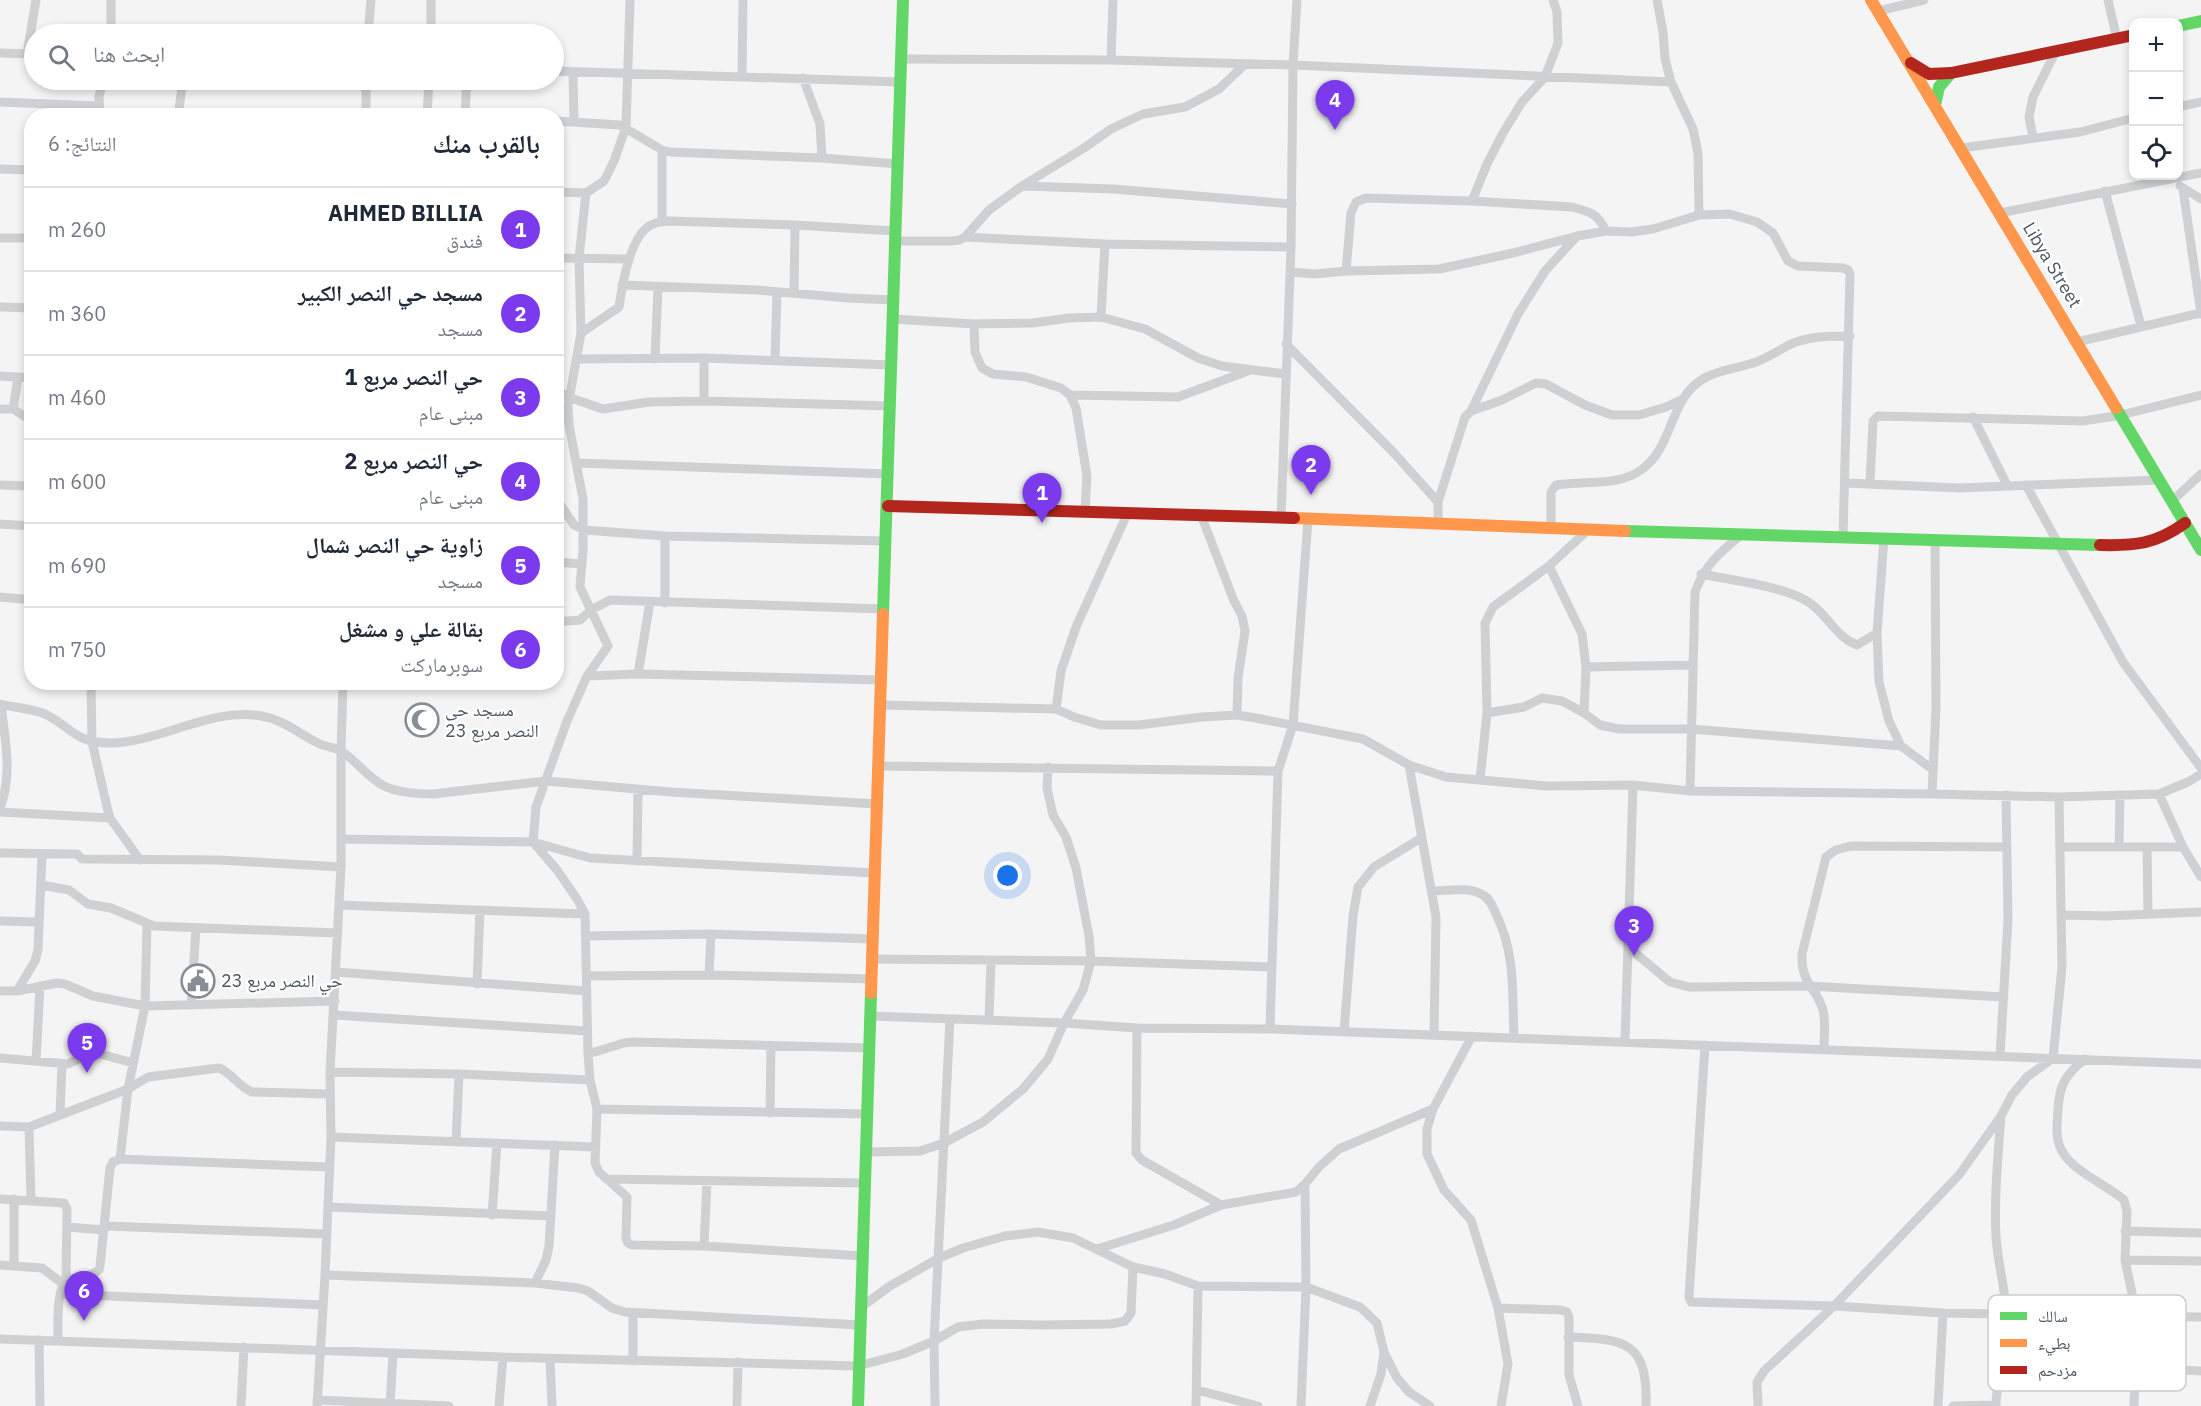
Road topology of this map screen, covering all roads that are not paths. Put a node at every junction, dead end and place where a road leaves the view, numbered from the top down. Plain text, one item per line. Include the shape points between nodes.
1 (36, 0) edge
2 (111, 0) edge
3 (371, 0) edge
4 (431, 0) edge
5 (630, 0) edge
6 (743, 0) edge
7 (896, 0) edge
8 (903, 0) edge
9 (1113, 0) edge
10 (1297, 0) edge
11 (1552, 0) edge
12 (1657, 0) edge
13 (1924, 0) edge
14 (2108, 0) edge
15 (1874, 5) edge
16 (2201, 21) edge
17 (34, 24) edge
18 (111, 24) edge
19 (369, 24) edge
20 (431, 24) edge
21 (2183, 25) edge
22 (2129, 36) edge
23 (2117, 39) junction
24 (2056, 51) junction
25 (0, 53) edge
26 (24, 54) edge
27 (901, 59) junction
28 (1111, 60) junction
29 (1909, 62) junction
30 (1245, 64) junction
31 (1293, 65) junction
32 (564, 72) edge
33 (573, 72) junction
34 (627, 73) junction
35 (1951, 73) junction
36 (742, 76) junction
37 (1545, 77) junction
38 (803, 78) junction
39 (901, 82) junction
40 (1671, 82) junction
41 (101, 90) edge
42 (181, 90) edge
43 (366, 90) edge
44 (428, 90) edge
45 (466, 90) edge
46 (0, 102) edge
47 (2201, 102) edge
48 (1935, 106) junction
49 (2183, 106) edge
50 (67, 108) edge
51 (100, 108) edge
52 (178, 108) edge
53 (366, 108) edge
54 (427, 108) edge
55 (465, 108) edge
56 (2129, 119) edge
57 (564, 121) edge
58 (574, 122) junction
59 (626, 127) junction
60 (2033, 138) junction
61 (1961, 148) junction
62 (662, 150) junction
63 (822, 158) junction
64 (898, 164) junction
65 (0, 169) edge
66 (24, 170) edge
67 (2201, 173) edge
68 (2183, 176) edge
69 (2158, 180) edge
70 (2175, 180) edge
71 (1022, 186) junction
72 (2182, 189) junction
73 (2105, 191) junction
74 (564, 192) edge
75 (586, 193) junction
76 (2201, 199) edge
77 (1472, 201) junction
78 (1292, 204) junction
79 (2000, 213) junction
80 (1699, 215) junction
81 (662, 221) junction
82 (795, 225) junction
83 (1606, 231) junction
84 (895, 236) junction
85 (1577, 236) junction
86 (965, 237) junction
87 (0, 238) edge
88 (24, 238) edge
89 (1105, 244) junction
90 (1291, 247) junction
91 (564, 258) edge
92 (579, 258) junction
93 (629, 259) junction
94 (1346, 271) junction
95 (1290, 272) junction
96 (622, 285) junction
97 (657, 287) junction
98 (777, 291) junction
99 (794, 293) junction
100 (893, 300) junction
101 (0, 307) edge
102 (24, 308) edge
103 (2201, 313) edge
104 (1101, 317) junction
105 (892, 319) junction
106 (974, 324) junction
107 (2141, 326) junction
108 (581, 333) junction
109 (1850, 336) junction
110 (2077, 342) junction
111 (1286, 344) junction
112 (704, 358) junction
113 (577, 359) junction
114 (655, 359) junction
115 (775, 360) junction
116 (891, 364) junction
117 (1248, 370) junction
118 (1285, 374) junction
119 (0, 376) edge
120 (18, 377) junction
121 (24, 377) edge
122 (564, 395) edge
123 (1070, 395) junction
124 (2201, 395) edge
125 (568, 397) junction
126 (1683, 399) junction
127 (704, 401) junction
128 (891, 406) junction
129 (0, 409) edge
130 (13, 409) junction
131 (1471, 411) junction
132 (2121, 415) junction
133 (24, 416) edge
134 (1973, 417) junction
135 (564, 419) edge
136 (569, 419) junction
137 (578, 464) junction
138 (889, 474) junction
139 (2201, 474) edge
140 (2160, 480) junction
141 (1845, 483) junction
142 (1870, 484) junction
143 (0, 485) edge
144 (2007, 485) junction
145 (2026, 485) junction
146 (24, 486) edge
147 (2172, 501) junction
148 (1438, 502) junction
149 (888, 506) junction
150 (564, 510) edge
151 (1085, 511) junction
152 (1128, 512) junction
153 (1201, 515) junction
154 (1281, 518) junction
155 (1308, 519) junction
156 (1438, 523) junction
157 (0, 524) edge
158 (24, 526) edge
159 (1551, 527) junction
160 (2192, 527) edge
161 (1590, 528) junction
162 (584, 530) junction
163 (1741, 535) junction
164 (665, 536) junction
165 (1843, 537) junction
166 (1884, 538) junction
167 (1935, 540) junction
168 (886, 541) junction
169 (2056, 544) junction
170 (2201, 550) edge
171 (564, 563) edge
172 (582, 564) junction
173 (1549, 566) junction
174 (1701, 574) junction
175 (0, 597) edge
176 (24, 599) edge
177 (650, 602) junction
178 (665, 603) junction
179 (884, 609) junction
180 (591, 610) junction
181 (564, 621) edge
182 (1877, 633) junction
183 (1693, 665) junction
184 (1586, 667) junction
185 (638, 674) junction
186 (587, 676) junction
187 (882, 680) junction
188 (91, 690) edge
189 (343, 690) edge
190 (0, 705) edge
191 (881, 705) junction
192 (1056, 709) junction
193 (1487, 713) junction
194 (1584, 713) junction
195 (1237, 715) junction
196 (1293, 725) junction
197 (1691, 729) junction
198 (92, 742) junction
199 (1901, 746) junction
200 (341, 751) junction
201 (1409, 765) junction
202 (878, 766) junction
203 (1048, 767) junction
204 (2201, 768) edge
205 (1932, 769) junction
206 (1278, 771) junction
207 (2201, 774) edge
208 (1480, 780) junction
209 (546, 781) junction
210 (1633, 785) junction
211 (638, 790) junction
212 (1690, 791) junction
213 (1932, 794) junction
214 (2159, 794) junction
215 (2006, 795) junction
216 (2120, 795) junction
217 (2059, 796) junction
218 (877, 804) junction
219 (0, 810) edge
220 (110, 818) junction
221 (1421, 838) junction
222 (341, 839) junction
223 (533, 842) junction
224 (2007, 847) junction
225 (2061, 847) junction
226 (2120, 847) junction
227 (2147, 847) junction
228 (2183, 847) junction
229 (0, 853) edge
230 (42, 854) junction
231 (140, 860) junction
232 (637, 861) junction
233 (341, 867) junction
234 (875, 873) junction
235 (2201, 878) edge
236 (41, 885) junction
237 (1432, 891) junction
238 (339, 905) junction
239 (480, 910) junction
240 (2201, 912) edge
241 (2148, 913) junction
242 (585, 914) junction
243 (2061, 915) junction
244 (0, 921) edge
245 (38, 922) junction
246 (147, 924) junction
247 (196, 928) junction
248 (337, 933) junction
249 (711, 934) junction
250 (586, 936) junction
251 (873, 939) junction
252 (1628, 947) junction
253 (872, 959) junction
254 (1091, 961) junction
255 (991, 962) junction
256 (1272, 967) junction
257 (336, 972) junction
258 (709, 975) junction
259 (587, 976) junction
260 (872, 979) junction
261 (477, 984) junction
262 (40, 986) junction
263 (1809, 986) junction
264 (0, 991) edge
265 (17, 991) junction
266 (587, 991) junction
267 (2004, 997) junction
268 (335, 1000) junction
269 (191, 1005) junction
270 (145, 1006) junction
271 (334, 1015) junction
272 (870, 1016) junction
273 (950, 1019) junction
274 (989, 1020) junction
275 (1064, 1023) junction
276 (1137, 1028) junction
277 (1270, 1029) junction
278 (587, 1031) junction
279 (1344, 1032) junction
280 (1434, 1035) junction
281 (1472, 1036) junction
282 (1514, 1038) junction
283 (1624, 1041) junction
284 (1705, 1045) junction
285 (771, 1046) junction
286 (870, 1048) junction
287 (1824, 1048) junction
288 (588, 1054) junction
289 (2000, 1056) junction
290 (0, 1058) edge
291 (2053, 1058) junction
292 (2085, 1059) junction
293 (36, 1061) junction
294 (133, 1063) junction
295 (62, 1064) junction
296 (2201, 1064) edge
297 (330, 1072) junction
298 (459, 1074) junction
299 (590, 1080) junction
300 (128, 1089) junction
301 (330, 1094) junction
302 (597, 1109) junction
303 (1433, 1109) junction
304 (770, 1113) junction
305 (60, 1114) junction
306 (868, 1114) junction
307 (2001, 1116) junction
308 (0, 1126) edge
309 (29, 1127) junction
310 (331, 1137) junction
311 (456, 1142) junction
312 (497, 1143) junction
313 (944, 1143) junction
314 (555, 1145) junction
315 (596, 1147) junction
316 (867, 1152) junction
317 (120, 1159) junction
318 (329, 1167) junction
319 (607, 1179) junction
320 (707, 1181) junction
321 (865, 1183) junction
322 (1305, 1184) junction
323 (0, 1199) edge
324 (14, 1199) junction
325 (31, 1200) junction
326 (1221, 1205) junction
327 (328, 1207) junction
328 (492, 1215) junction
329 (551, 1216) junction
330 (66, 1227) junction
331 (105, 1228) junction
332 (2125, 1231) junction
333 (2201, 1233) edge
334 (327, 1234) junction
335 (704, 1246) junction
336 (1097, 1249) junction
337 (863, 1256) junction
338 (939, 1258) junction
339 (2125, 1260) junction
340 (2201, 1262) edge
341 (0, 1265) edge
342 (14, 1266) junction
343 (1133, 1267) junction
344 (325, 1275) junction
345 (535, 1283) junction
346 (63, 1286) junction
347 (1198, 1286) junction
348 (1306, 1287) junction
349 (2004, 1295) edge
350 (2132, 1295) edge
351 (323, 1305) junction
352 (1834, 1306) junction
353 (861, 1307) junction
354 (1498, 1308) junction
355 (633, 1313) junction
356 (1943, 1313) junction
357 (1988, 1314) edge
358 (860, 1325) junction
359 (1568, 1337) junction
360 (0, 1339) edge
361 (39, 1340) junction
362 (58, 1340) junction
363 (934, 1341) junction
364 (244, 1347) junction
365 (320, 1350) junction
366 (1384, 1352) junction
367 (393, 1353) junction
368 (503, 1357) junction
369 (550, 1358) junction
370 (633, 1361) junction
371 (738, 1362) junction
372 (858, 1366) junction
373 (2186, 1370) edge
374 (2201, 1371) edge
375 (1197, 1390) junction
376 (2134, 1391) edge
377 (317, 1403) edge
378 (390, 1404) edge
379 (737, 1404) dead end
380 (1996, 1405) edge
381 (40, 1406) edge
382 (241, 1406) edge
383 (449, 1406) edge
384 (499, 1406) edge
385 (552, 1406) edge
386 (858, 1406) edge
387 (935, 1406) edge
388 (1196, 1406) edge
389 (1258, 1406) edge
390 (1301, 1406) edge
391 (1370, 1406) edge
392 (1430, 1406) edge
393 (1501, 1406) edge
394 (1578, 1406) edge
395 (1646, 1406) edge
396 (1758, 1406) edge
397 (1938, 1406) edge
398 (1953, 1406) edge
399 (2134, 1406) edge

1 - 17 street
2 - 18 street
3 - 19 street
4 - 20 street
5 - 34 street
6 - 36 street
7 - 8 street
8 - 27 main road
9 - 28 street
10 - 31 street
11 - 37 street via 1557,12 1558,43
12 - 40 street
13 - 15 street
14 - 23 street
15 - 29 main road, Libya Street
16 - 21 main road
22 - 23 main road
23 - 24 main road
24 - 35 main road
24 - 60 street via 2033,97 2029,117
25 - 26 street
27 - 28 street
27 - 39 main road
28 - 30 street
29 - 35 main road via 1929,74
29 - 48 main road, Libya Street
30 - 31 street
30 - 71 street via 1219,89 1185,107 1143,114 1111,129
31 - 37 street
31 - 78 street
32 - 33 street
33 - 34 street
33 - 58 street
34 - 36 street
34 - 59 street
35 - 48 main road via 1936,91
36 - 38 street
37 - 40 street
37 - 77 street via 1522,102 1503,133
38 - 39 street
38 - 63 street via 820,124
39 - 64 main road
40 - 80 street via 1693,129 1698,153
41 - 51 street
42 - 52 street
43 - 53 street
44 - 54 street
45 - 55 street
46 - 50 street
47 - 49 street
48 - 61 main road, Libya Street
56 - 60 street via 2080,132
57 - 58 street
58 - 59 street
59 - 62 street
59 - 75 street via 603,181
60 - 61 street
61 - 79 main road, Libya Street
62 - 63 street
62 - 81 street
63 - 64 street
64 - 84 main road
65 - 66 street
67 - 68 street
69 - 73 street
70 - 72 street
71 - 78 street via 1113,189
71 - 86 street via 989,210
72 - 76 street
72 - 103 street
73 - 79 street
73 - 107 street
74 - 75 street
75 - 92 street
77 - 83 street via 1579,209 1599,217
77 - 94 street via 1366,198 1356,202 1351,213
78 - 90 street
79 - 110 main road, Libya Street
80 - 83 street via 1653,229
80 - 109 street via 1730,214 1757,222 1773,233 1788,261 1798,266 1848,270
81 - 82 street
81 - 93 street via 641,233
82 - 84 street
82 - 99 street
83 - 85 street
84 - 86 street via 959,240
84 - 100 main road
85 - 94 street via 1439,269
85 - 131 street via 1545,271 1518,314
86 - 89 street
87 - 88 street
89 - 90 street
89 - 104 street
90 - 95 street
91 - 92 street
92 - 93 street
92 - 108 street
93 - 96 street
94 - 95 street
95 - 111 street
96 - 97 street
96 - 108 street via 618,308
97 - 98 street
97 - 114 street
98 - 99 street
98 - 115 street
99 - 100 street
100 - 105 main road
101 - 102 street
103 - 107 street
104 - 106 street
104 - 117 street via 1145,329 1198,358
105 - 106 street
105 - 116 main road
106 - 123 street via 975,352 982,368 993,375 1026,377 1061,388
107 - 110 street
108 - 113 street
109 - 126 street via 1815,337 1750,364 1712,373
109 - 141 street
110 - 132 main road, Libya Street
111 - 118 street
111 - 148 street
112 - 114 street
112 - 115 street
112 - 127 street
113 - 114 street
113 - 125 street
115 - 116 street
116 - 128 main road
117 - 118 street
117 - 123 street via 1178,397
118 - 154 street
119 - 120 street
120 - 121 street
120 - 130 street
122 - 125 street
123 - 151 street via 1076,408 1085,465
124 - 132 street
125 - 127 street via 603,409 648,402
125 - 136 street
126 - 131 street via 1639,415 1612,416 1546,384 1536,383
126 - 159 street via 1664,440 1642,470 1624,479 1557,485 1551,492
127 - 128 street
128 - 138 main road
129 - 130 street
130 - 133 street
131 - 148 street via 1465,417
132 - 134 street via 2083,421
132 - 140 main road, Libya Street
134 - 142 street via 1878,416 1873,421
134 - 144 street
135 - 136 street
136 - 137 street
137 - 138 street
137 - 162 street
138 - 149 main road
139 - 147 street
140 - 145 street
140 - 147 main road, Libya Street
141 - 142 street
141 - 165 street
142 - 144 street via 1959,488
143 - 146 street
144 - 145 street
145 - 169 street
147 - 160 main road, Libya Street
148 - 156 street
149 - 151 main road
149 - 168 main road
150 - 162 street via 574,525
151 - 152 main road
152 - 153 main road
152 - 192 street via 1076,627 1061,671
153 - 154 main road
153 - 195 street via 1245,632
154 - 155 main road
155 - 156 main road
155 - 196 street
156 - 159 main road
157 - 158 street
159 - 161 main road
160 - 169 main road via 2148,544
160 - 170 main road, Libya Street
161 - 163 main road
161 - 173 street
162 - 164 street
162 - 172 street
163 - 165 main road
163 - 174 street
164 - 168 street
164 - 178 street
165 - 166 main road
166 - 167 main road
166 - 182 street
167 - 169 main road
167 - 205 street via 1936,708
168 - 179 main road
169 - 204 street via 2123,662
171 - 172 street
172 - 180 street via 580,587
173 - 184 street via 1582,634
173 - 193 street via 1494,607 1485,623
174 - 182 street via 1789,593 1807,601 1846,642 1857,645
174 - 183 street via 1695,592
175 - 176 street
177 - 178 street
177 - 180 street via 609,600
177 - 185 street
178 - 179 street
179 - 187 main road
180 - 181 street via 580,620
180 - 186 street via 608,646
182 - 199 street via 1879,682 1889,721
183 - 184 street
183 - 197 street
184 - 194 street
185 - 186 street
185 - 187 street
186 - 209 street
187 - 191 main road
188 - 198 street
189 - 200 street
190 - 198 street via 41,713
190 - 219 street via 8,775
191 - 192 street
191 - 202 main road
192 - 195 street via 1101,725
193 - 194 street via 1524,707 1542,698 1562,700
193 - 208 street
194 - 197 street via 1600,725 1619,729
195 - 196 street
196 - 201 street via 1363,739
196 - 206 street
197 - 199 street
197 - 212 street
198 - 200 street via 129,741 196,722 249,715 279,720 319,744
198 - 220 street
199 - 205 street
200 - 209 street via 375,780 416,794
200 - 222 street
201 - 208 street via 1446,777
201 - 221 street
202 - 203 street
202 - 218 main road
203 - 206 street
203 - 254 street via 1047,788 1053,815 1066,837 1076,868
205 - 213 street
206 - 256 street
207 - 214 street
208 - 210 street via 1547,786
209 - 211 street
209 - 223 street via 534,816
210 - 212 street
210 - 252 street
211 - 218 street
211 - 232 street
212 - 213 street
213 - 215 street
214 - 216 street
214 - 228 street
215 - 217 street
215 - 224 street
216 - 217 street
216 - 226 street
217 - 225 street
218 - 234 main road
219 - 220 street
220 - 231 street
221 - 237 street
221 - 279 street via 1374,867 1358,887
222 - 223 street
222 - 233 street
223 - 232 street via 590,858
223 - 242 street via 557,870
224 - 263 street via 1851,846 1826,857 1802,954 1801,970
224 - 267 street
225 - 226 street
225 - 243 street
226 - 227 street
227 - 228 street
227 - 241 street
228 - 235 street
229 - 230 street
230 - 231 street
230 - 236 street
231 - 233 street
232 - 234 street
233 - 238 street
234 - 251 main road
236 - 245 street
236 - 246 street via 69,890 88,904
237 - 280 street via 1436,917
237 - 282 street via 1470,891 1489,901 1511,953
238 - 239 street
238 - 248 street
239 - 242 street
239 - 261 street
240 - 241 street
241 - 243 street
242 - 250 street
243 - 291 street via 2062,967
244 - 245 street
245 - 265 street via 37,956
246 - 247 street
246 - 270 street
247 - 248 street
247 - 269 street
248 - 257 street
249 - 250 street
249 - 251 street
249 - 258 street
250 - 259 street
251 - 253 main road
252 - 263 street via 1670,982 1689,987
252 - 283 street
253 - 255 street
253 - 260 main road
254 - 255 street
254 - 256 street
254 - 275 street via 1083,990
255 - 274 street
256 - 277 street
257 - 261 street
257 - 268 street
258 - 259 street
258 - 260 street
259 - 266 street
260 - 272 main road
261 - 266 street
262 - 265 street
262 - 270 street via 65,984 93,996
262 - 293 street
263 - 267 street
263 - 287 street via 1824,1013
264 - 265 street
266 - 278 street
267 - 289 street
268 - 269 street
268 - 271 street
269 - 270 street
270 - 294 street
271 - 278 street
271 - 297 street
272 - 273 street
272 - 286 main road
273 - 274 street
273 - 313 street
274 - 275 street
275 - 276 street
275 - 313 street via 1048,1059 1023,1089 983,1122
276 - 277 street
276 - 326 street via 1136,1153
277 - 279 street
278 - 288 street
279 - 280 street
280 - 281 street
281 - 282 street
281 - 303 street
282 - 283 street
283 - 284 street
284 - 287 street
284 - 352 street via 1691,1302
285 - 286 street
285 - 288 street via 633,1042
285 - 304 street
286 - 306 main road
287 - 289 street
288 - 299 street
289 - 291 street
290 - 293 street
291 - 292 street
291 - 307 street via 2027,1077
292 - 296 street
292 - 332 street via 2069,1072 2062,1085 2057,1133 2062,1153 2082,1172 2124,1200
293 - 295 street
294 - 295 street via 93,1052
294 - 300 street
295 - 305 street
297 - 298 street
297 - 301 street
298 - 299 street
298 - 311 street
299 - 302 street
300 - 301 street via 148,1077 219,1068 252,1092
300 - 305 street
300 - 317 street
301 - 310 street
302 - 304 street
302 - 315 street
303 - 322 street via 1340,1149
303 - 354 street via 1426,1129 1427,1154 1444,1190 1471,1220
304 - 306 street
305 - 309 street
306 - 316 main road
307 - 349 street via 1996,1237
307 - 352 street via 1959,1175
308 - 309 street
309 - 325 street
310 - 311 street
310 - 318 street
311 - 312 street
312 - 314 street
312 - 328 street
313 - 316 street via 920,1151
313 - 338 street
314 - 315 street
314 - 329 street
315 - 319 street via 597,1169
316 - 321 main road
317 - 318 street
317 - 331 street via 110,1168
318 - 327 street
319 - 320 street
319 - 335 street via 627,1197 626,1238 630,1244
320 - 321 street
320 - 335 street
321 - 337 main road
322 - 326 street via 1296,1191
322 - 348 street
323 - 324 street
324 - 325 street
324 - 342 street
325 - 330 street via 64,1203
326 - 336 street via 1174,1225
327 - 328 street
327 - 334 street
328 - 329 street
329 - 345 street via 548,1254
330 - 331 street
330 - 346 street
331 - 334 street
331 - 346 street via 99,1270
332 - 333 street
332 - 339 street
334 - 344 street
335 - 337 street
336 - 338 street via 1073,1238 1038,1232 1005,1236
336 - 343 street
337 - 353 main road
338 - 353 street
338 - 363 street
339 - 340 street
339 - 350 street
341 - 342 street
342 - 346 street via 42,1268
343 - 347 street
343 - 363 street via 1131,1312 1125,1321 983,1324 958,1327
344 - 345 street
344 - 351 street
345 - 355 street via 584,1289 612,1308
346 - 351 street
346 - 362 street
347 - 348 street
347 - 375 street
348 - 366 street via 1360,1307 1377,1323
348 - 390 street
351 - 365 street
352 - 356 street
352 - 396 street via 1764,1371 1757,1382
353 - 358 main road
354 - 359 street via 1566,1312
354 - 393 street via 1508,1364
355 - 358 street
355 - 370 street
356 - 357 street
356 - 397 street
358 - 372 main road
359 - 394 street via 1569,1374
359 - 395 street via 1608,1338 1627,1346 1638,1356 1644,1371
360 - 361 street
361 - 362 street
361 - 381 street
362 - 364 street
363 - 372 street
363 - 387 street
364 - 365 street
364 - 382 street
365 - 367 street
365 - 377 street
366 - 391 street
366 - 392 street via 1397,1378
367 - 368 street
367 - 378 street
368 - 369 street
368 - 384 street
369 - 370 street
369 - 385 street
370 - 371 street
371 - 372 street
371 - 379 street
372 - 386 main road
373 - 374 street
375 - 388 street
375 - 389 street
376 - 399 street
377 - 378 street
378 - 383 street
380 - 398 street

